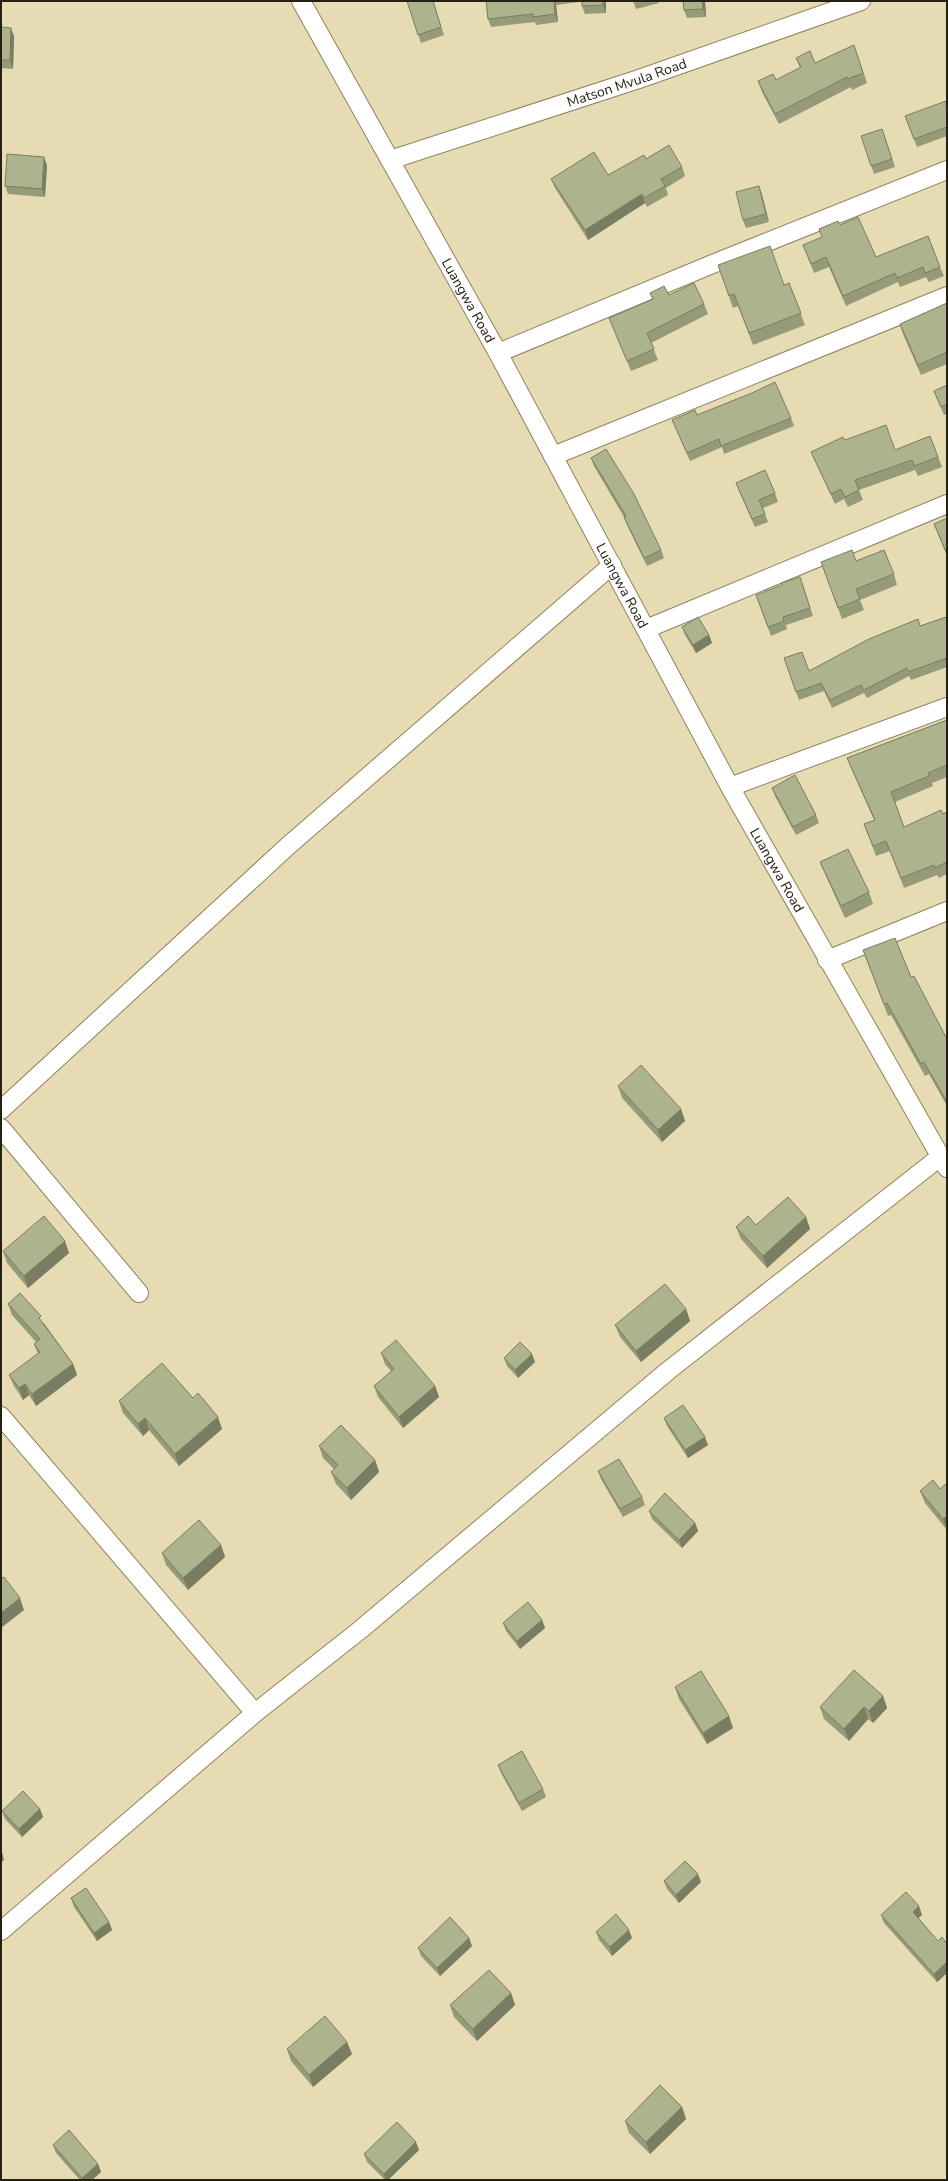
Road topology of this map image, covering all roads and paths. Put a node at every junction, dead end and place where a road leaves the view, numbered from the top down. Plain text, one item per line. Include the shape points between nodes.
1 (301, 1) edge
2 (861, 1) edge
3 (390, 160) junction
4 (947, 170) edge
5 (947, 296) edge
6 (498, 353) junction
7 (553, 456) junction
8 (947, 504) edge
9 (612, 565) junction
10 (646, 629) junction
11 (947, 707) edge
12 (730, 786) junction
13 (947, 911) edge
14 (827, 960) junction
15 (1, 1110) edge
16 (1, 1128) edge
17 (944, 1163) edge
18 (140, 1293) dead end
19 (1, 1416) edge
20 (255, 1713) junction
21 (1, 1931) edge

1 - 3 street, Luangwa Road
2 - 3 street, Matson Mvula Road via 638,79
3 - 6 street, Luangwa Road
4 - 6 street
5 - 7 street
6 - 7 street, Luangwa Road
7 - 9 street, Luangwa Road
8 - 10 street
9 - 10 street, Luangwa Road
9 - 15 street via 289,845
10 - 12 street, Luangwa Road
11 - 12 street
12 - 14 street, Luangwa Road
13 - 14 street
14 - 17 street, Luangwa Road
16 - 18 street
17 - 20 street via 669,1370 360,1630
19 - 20 street
20 - 21 street

